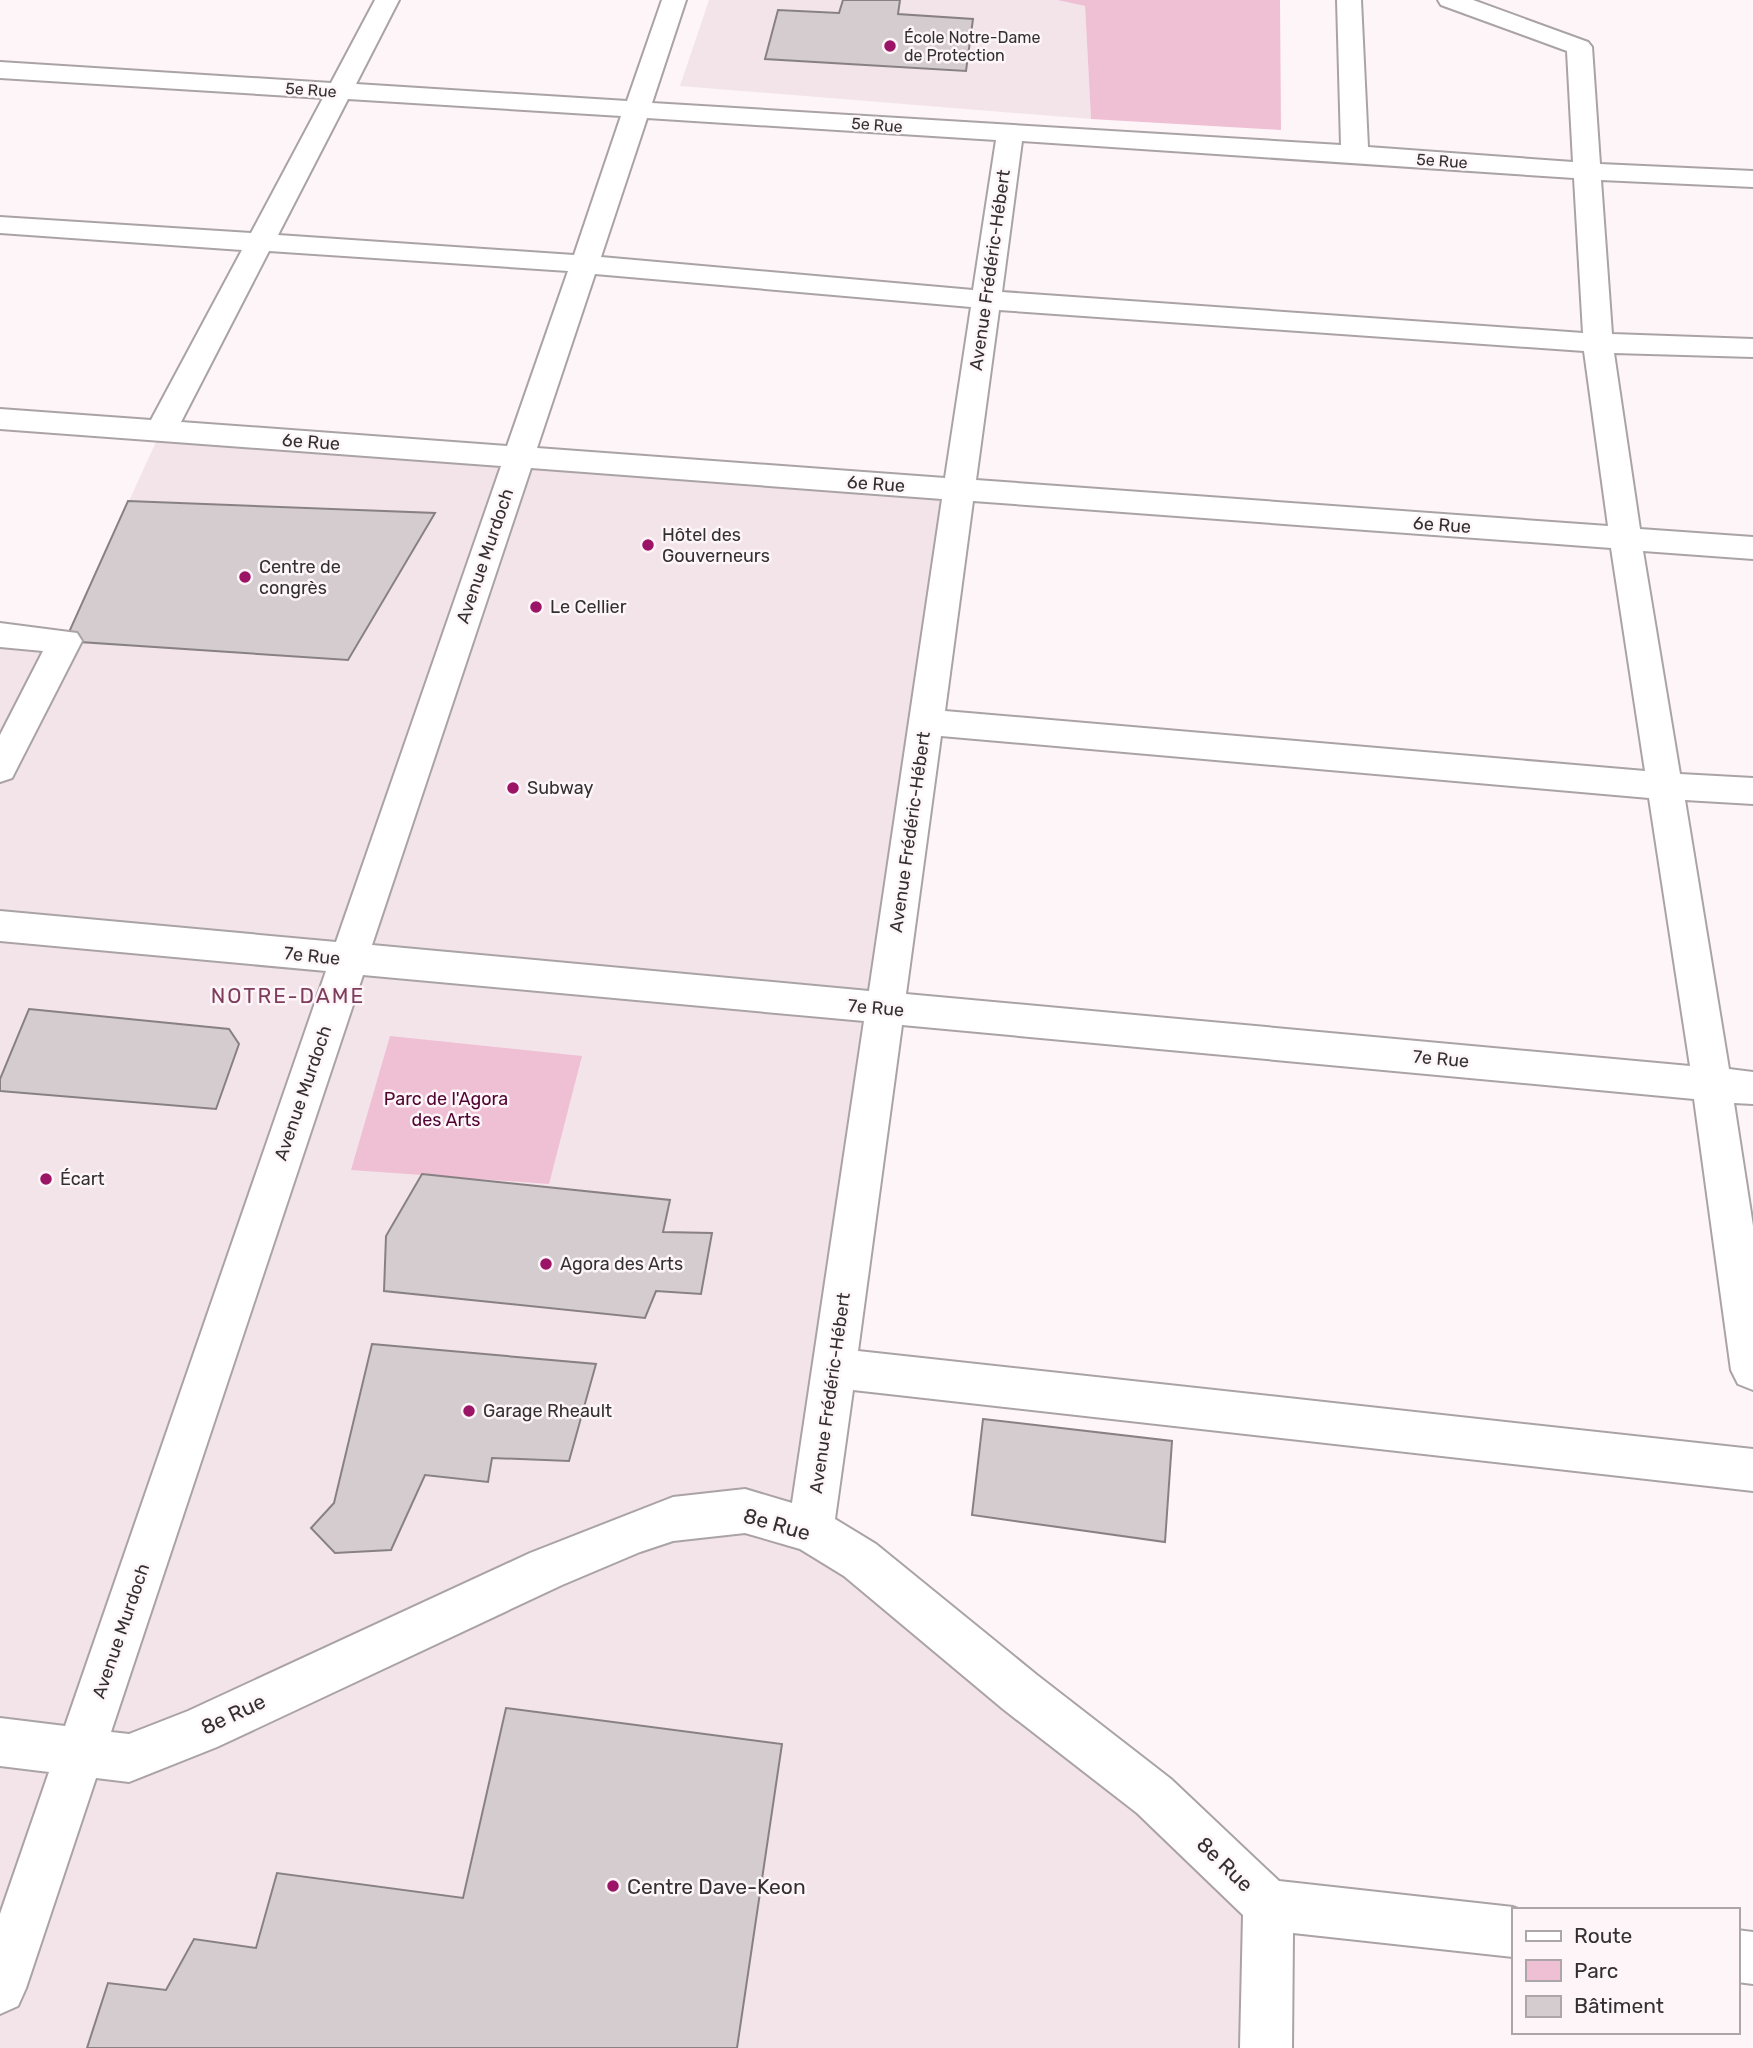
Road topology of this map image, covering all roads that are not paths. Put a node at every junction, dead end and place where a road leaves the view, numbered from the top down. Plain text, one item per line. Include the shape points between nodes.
1 (387, 0) edge
2 (674, 0) edge
3 (1349, 0) edge
4 (1450, 0) edge
5 (0, 70) edge
6 (339, 91) junction
7 (636, 110) junction
8 (1010, 133) junction
9 (1355, 154) junction
10 (1585, 171) junction
11 (1753, 180) edge
12 (0, 225) edge
13 (260, 242) junction
14 (584, 264) junction
15 (986, 300) junction
16 (1598, 343) junction
17 (1753, 348) edge
18 (0, 418) edge
19 (161, 430) junction
20 (518, 457) junction
21 (959, 490) junction
22 (1625, 538) junction
23 (1753, 548) edge
24 (0, 635) edge
25 (926, 722) junction
26 (0, 769) edge
27 (1663, 786) junction
28 (1753, 791) edge
29 (0, 926) edge
30 (348, 960) junction
31 (885, 1009) junction
32 (1712, 1084) junction
33 (1753, 1088) edge
34 (834, 1368) junction
35 (1753, 1370) edge
36 (1753, 1470) edge
37 (811, 1530) junction
38 (0, 1742) edge
39 (80, 1751) junction
40 (1268, 1905) junction
41 (1512, 1932) edge
42 (0, 1988) edge
43 (1266, 2048) edge

1 - 6 street
2 - 7 street, Avenue Murdoch
3 - 9 street
4 - 10 street via 1579,47
5 - 6 street, 5e Rue
6 - 7 street, 5e Rue
6 - 13 street
7 - 8 street, 5e Rue
7 - 14 street, Avenue Murdoch
8 - 9 street, 5e Rue
8 - 15 street, Avenue Frédéric-Hébert
9 - 10 street, 5e Rue
10 - 11 street, 5e Rue
10 - 16 street
12 - 13 street
13 - 14 street
13 - 19 street
14 - 15 street
14 - 20 street, Avenue Murdoch
15 - 16 street
15 - 21 street, Avenue Frédéric-Hébert
16 - 17 street
16 - 22 street
18 - 19 street, 6e Rue
19 - 20 street, 6e Rue
20 - 21 street, 6e Rue
20 - 30 street, Avenue Murdoch
21 - 22 street, 6e Rue
21 - 25 street, Avenue Frédéric-Hébert
22 - 23 street, 6e Rue
22 - 27 street
24 - 26 street via 65,641
25 - 27 street
25 - 31 street, Avenue Frédéric-Hébert
27 - 28 street
27 - 32 street
29 - 30 street, 7e Rue
30 - 31 street, 7e Rue
30 - 39 street, Avenue Murdoch
31 - 32 street, 7e Rue
31 - 34 street, Avenue Frédéric-Hébert
32 - 33 street, 7e Rue
32 - 35 street
34 - 36 street
34 - 37 street, Avenue Frédéric-Hébert
37 - 39 street, 8e Rue via 745,1511 673,1519 546,1569 200,1730 128,1758
37 - 40 street, 8e Rue via 860,1560 1154,1797
38 - 39 street, 8e Rue
39 - 42 street, Avenue Murdoch
40 - 41 street, 8e Rue
40 - 43 street

